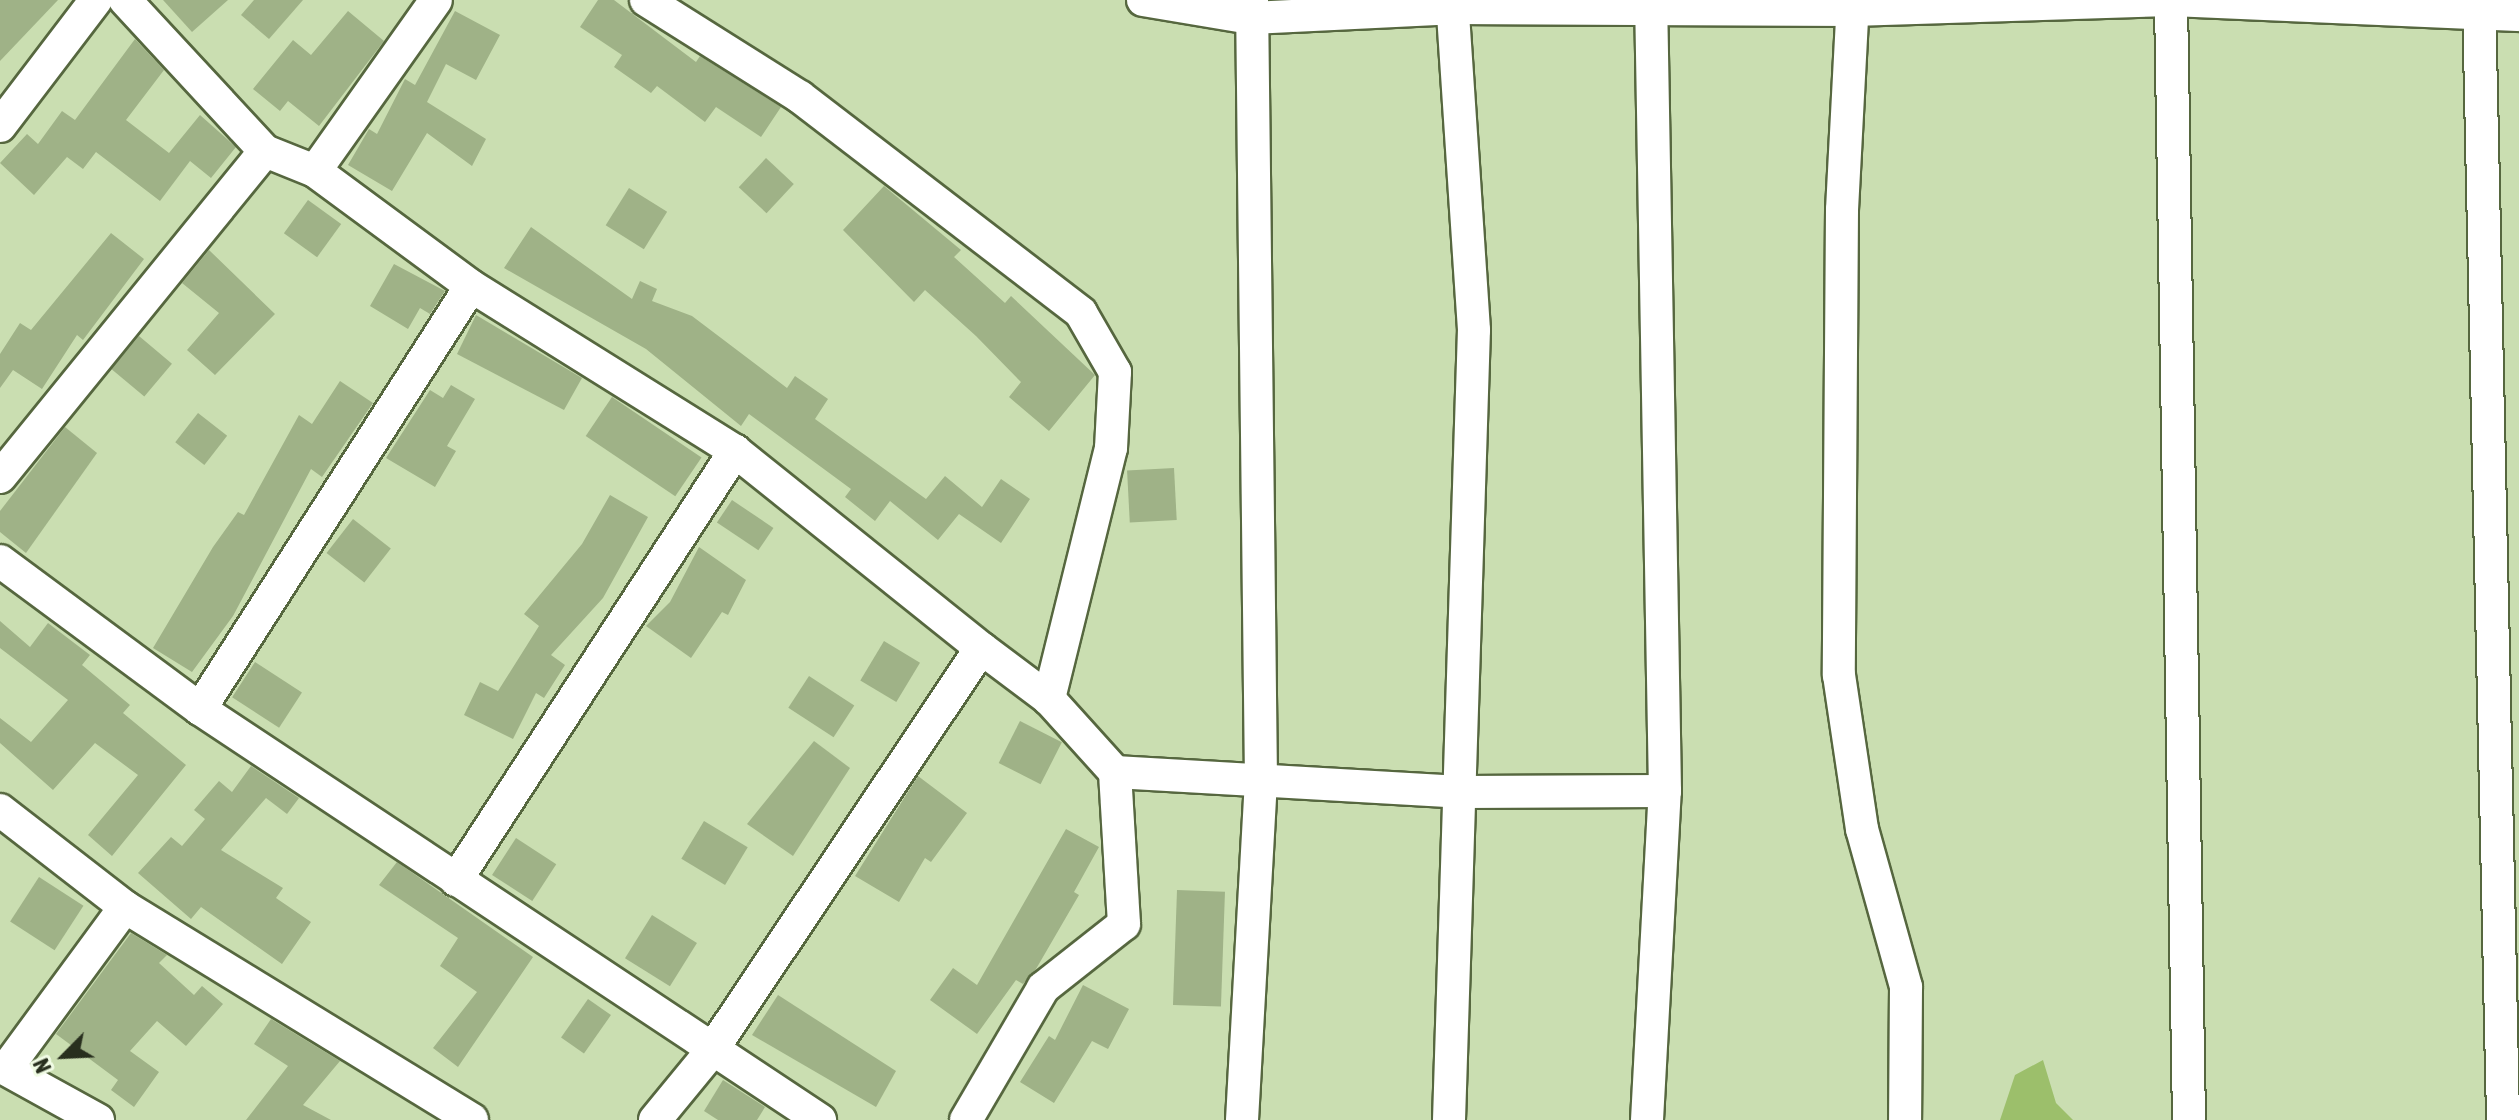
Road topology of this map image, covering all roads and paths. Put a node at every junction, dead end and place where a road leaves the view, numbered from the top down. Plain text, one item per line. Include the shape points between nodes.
1 (96, 0) edge
2 (125, 0) edge
3 (436, 0) edge
4 (646, 0) edge
5 (1144, 0) edge
6 (2171, 0) edge
7 (1651, 2) edge
8 (1452, 4) edge
9 (1852, 5) edge
10 (2479, 6) edge
11 (1252, 9) edge
12 (2519, 15) edge
13 (0, 126) edge
14 (265, 151) junction
15 (315, 171) junction
16 (471, 286) junction
17 (735, 451) junction
18 (0, 477) edge
19 (0, 561) edge
20 (981, 648) junction
21 (1049, 699) junction
22 (200, 709) junction
23 (1115, 772) junction
24 (1261, 781) junction
25 (1665, 791) junction
26 (1464, 792) junction
27 (0, 810) edge
28 (456, 880) junction
29 (125, 907) junction
30 (2511, 989) edge
31 (710, 1053) junction
32 (3, 1068) edge
33 (98, 1120) edge
34 (472, 1120) edge
35 (655, 1120) edge
36 (820, 1120) edge
37 (966, 1120) edge
38 (1242, 1120) edge
39 (1449, 1120) edge
40 (1647, 1120) edge
41 (1905, 1120) edge
42 (2189, 1120) edge
43 (2503, 1120) edge

1 - 13 street
2 - 14 street
3 - 15 street
4 - 21 street via 800,97 1081,313 1115,372 1111,448 1079,554
5 - 11 street
6 - 9 street
6 - 10 street
6 - 42 street
7 - 8 street
7 - 9 street
7 - 25 street
8 - 11 street
8 - 26 street via 1474,330
9 - 41 street via 1842,210 1839,675 1862,829 1906,987
10 - 12 street
10 - 30 street
11 - 24 street
14 - 15 street
14 - 18 street
15 - 16 street
16 - 17 street
16 - 22 street
17 - 20 street
17 - 28 street
19 - 22 street
20 - 21 street
20 - 31 street
21 - 23 street
22 - 28 street
23 - 24 street
23 - 37 street via 1124,924 1043,988
24 - 26 street
24 - 38 street
25 - 26 street
25 - 40 street
26 - 39 street
27 - 29 street
28 - 31 street
29 - 32 street
29 - 34 street
30 - 43 street
31 - 35 street
31 - 36 street
32 - 33 street

